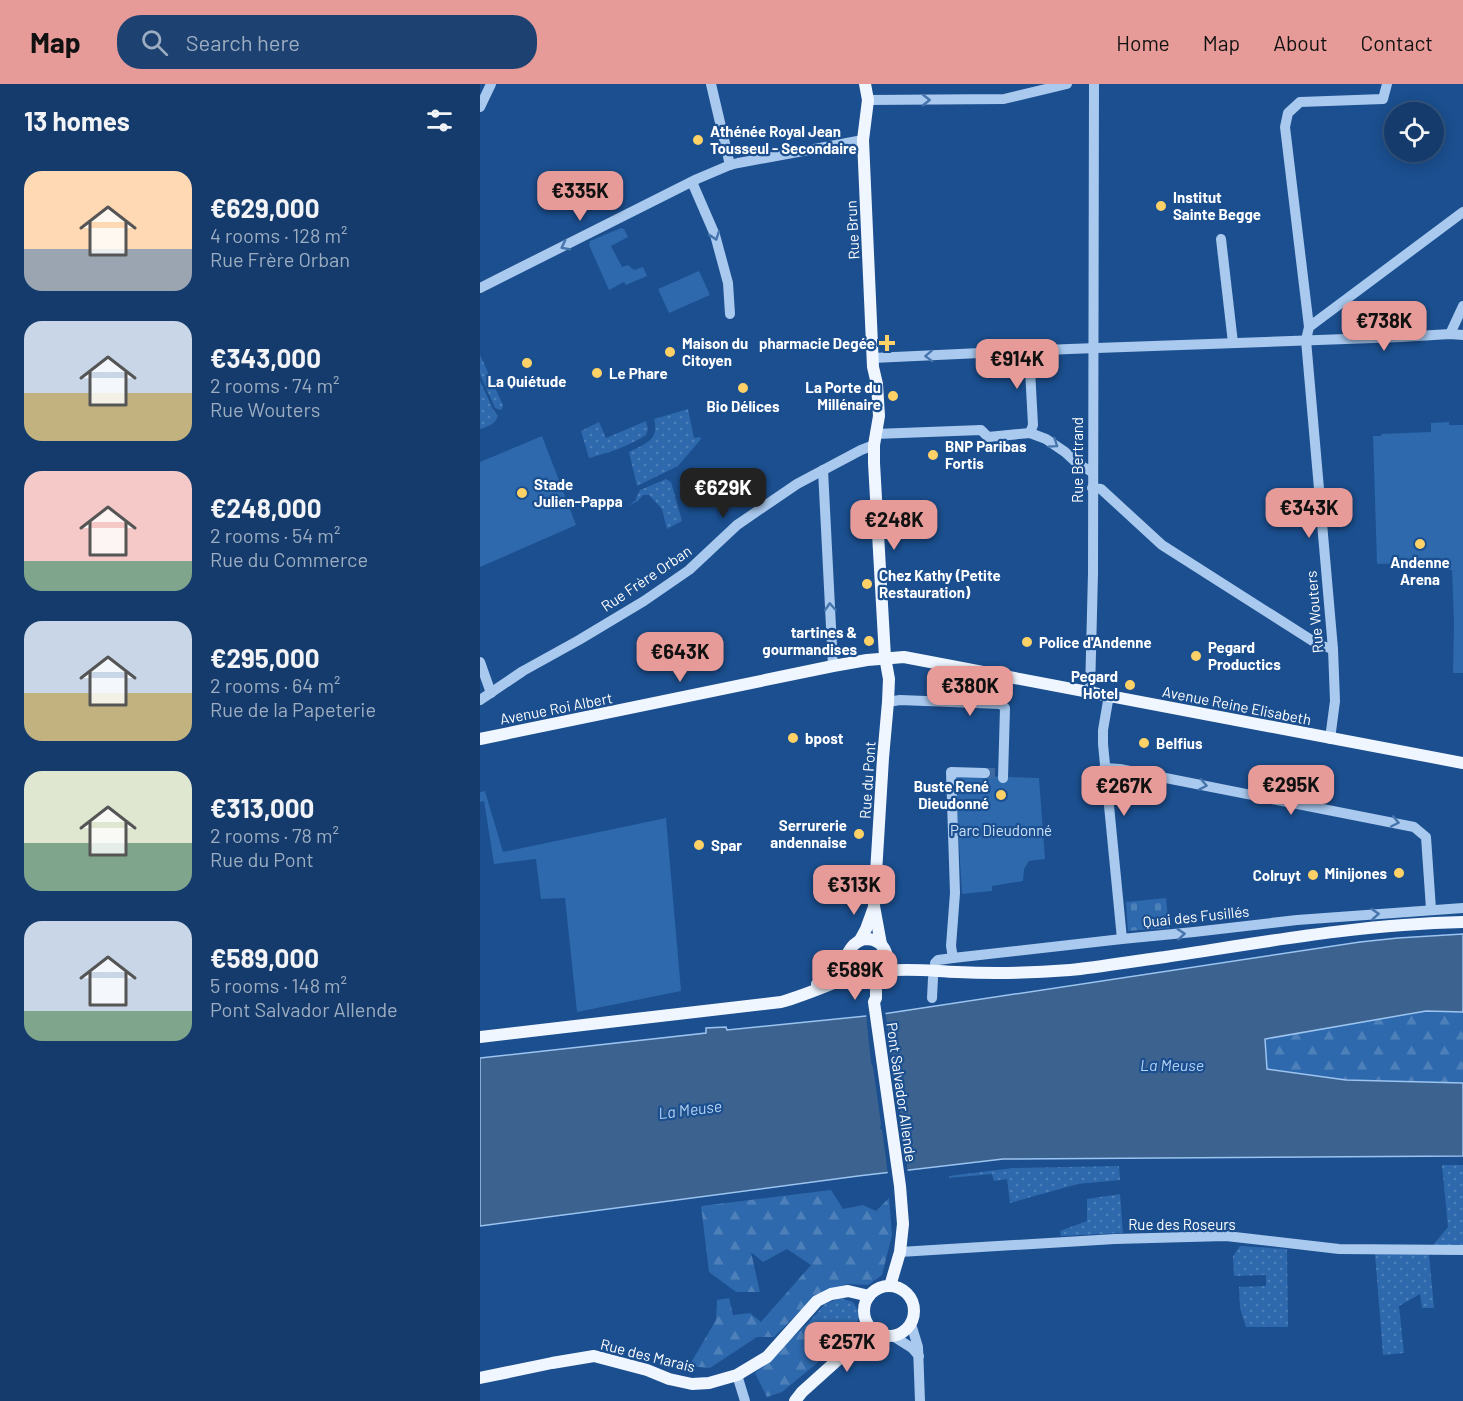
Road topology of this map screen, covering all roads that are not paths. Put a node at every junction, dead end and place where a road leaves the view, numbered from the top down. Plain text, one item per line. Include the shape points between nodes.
1 (491, 84) edge
2 (711, 84) edge
3 (865, 84) edge
4 (1066, 84) edge
5 (1094, 84) edge
6 (1387, 84) edge
7 (868, 100) junction
8 (480, 107) edge
9 (863, 140) junction
10 (730, 165) junction
11 (692, 182) junction
12 (1463, 212) edge
13 (1221, 239) dead end
14 (480, 288) edge
15 (1463, 306) edge
16 (730, 314) dead end
17 (1309, 327) junction
18 (1450, 334) junction
19 (1463, 335) edge
20 (1306, 340) junction
21 (1233, 343) junction
22 (1093, 348) junction
23 (1029, 351) junction
24 (873, 358) junction
25 (1030, 433) junction
26 (875, 440) junction
27 (823, 470) junction
28 (1092, 472) junction
29 (1092, 488) junction
30 (1333, 649) junction
31 (885, 657) junction
32 (480, 662) edge
33 (833, 666) junction
34 (1005, 676) junction
35 (1090, 692) junction
36 (491, 693) junction
37 (1108, 695) junction
38 (480, 700) edge
39 (888, 702) junction
40 (1001, 704) junction
41 (480, 739) edge
42 (1330, 739) junction
43 (1463, 763) edge
44 (1104, 768) junction
45 (985, 773) tunnel mouth
46 (1002, 775) dead end
47 (874, 906) junction
48 (1463, 908) edge
49 (1431, 909) junction
50 (1463, 922) edge
51 (1122, 939) junction
52 (860, 940) junction
53 (881, 944) junction
54 (888, 957) junction
55 (847, 958) junction
56 (953, 958) junction
57 (932, 970) junction
58 (870, 976) junction
59 (810, 991) junction
60 (932, 998) dead end
61 (480, 1037) edge
62 (1463, 1250) edge
63 (900, 1252) junction
64 (890, 1286) junction
65 (869, 1296) junction
66 (911, 1324) junction
67 (872, 1329) junction
68 (893, 1336) junction
69 (919, 1357) junction
70 (737, 1375) junction
71 (480, 1378) edge
72 (798, 1397) edge
73 (745, 1401) edge
74 (920, 1401) edge

1 - 8 street
2 - 10 street
3 - 7 main road, Rue Brun
7 -> 4 street via 1004,99
5 - 22 street, Rue Bertrand
6 - 17 street, Rue Wouters via 1383,99 1300,102 1288,113 1285,127
7 - 9 main road, Rue Brun
9 - 10 street
9 - 24 main road, Rue Brun
10 - 11 street
11 -> 14 street
11 -> 16 street via 715,235 728,283
12 - 17 street
13 - 21 street
15 - 18 street
17 - 20 street, Rue Wouters
18 - 19 street
18 - 20 street
20 - 21 street
20 - 30 street, Rue Wouters
21 - 22 street
22 - 23 street
22 - 28 street, Rue Bertrand
23 -> 24 street
23 - 25 street via 1033,425
24 - 26 main road, Rue Brun via 879,416
25 - 26 street via 988,437 981,430
25 -> 28 street via 1046,439
26 - 27 street, Rue Frère Orban
26 - 31 main road, Rue du Pont
33 -> 27 street
27 - 36 street, Rue Frère Orban via 738,525 689,570
28 - 29 street, Rue Bertrand
29 - 30 street via 1101,489 1162,545 1319,645
29 - 35 street, Rue Bertrand
30 - 42 street, Rue Wouters via 1335,701
31 - 33 main road, Avenue Roi Albert
31 - 34 main road, Avenue Reine Elisabeth
31 - 39 main road, Rue du Pont
32 - 36 street
33 - 41 main road, Avenue Roi Albert
34 - 35 main road, Avenue Reine Elisabeth
34 - 40 street
35 - 37 main road, Avenue Reine Elisabeth
36 - 38 street, Rue Frère Orban
37 - 42 main road, Avenue Reine Elisabeth
37 - 44 street via 1103,730
39 - 40 street
39 - 47 main road, Rue du Pont
40 - 46 street via 1005,708
42 - 43 main road, Avenue Reine Elisabeth
44 -> 49 street via 1414,826 1426,837
44 - 51 street
45 - 56 street via 951,772
47 - 52 main road, Rue du Pont
47 - 53 main road, Rue du Pont
48 - 49 street, Quai des Fusillés
51 -> 49 street, Quai des Fusillés
50 - 57 main road via 1324,934 1072,970
51 - 56 street, Quai des Fusillés
52 - 53 main road
52 - 55 main road via 849,950
53 - 54 main road
54 - 57 main road
54 - 58 main road via 887,964
55 - 58 main road via 848,964
55 - 59 main road
56 - 57 street, Quai des Fusillés via 938,960
57 - 58 main road via 896,970
57 - 60 street
58 - 59 main road
58 - 63 main road, Pont Salvador Allende via 900,1186
59 - 61 main road via 764,1005
62 - 63 street, Rue des Roseurs via 1339,1249 1226,1236
63 - 64 main road, Pont Salvador Allende
64 - 65 main road via 878,1288
64 - 66 main road via 900,1288 913,1303
65 - 67 main road via 864,1307 865,1319
65 - 70 main road, Rue des Marais via 848,1291 817,1301 767,1357
66 - 68 main road
66 - 69 street
67 - 68 main road
67 - 72 main road
68 - 69 street
69 - 74 street
70 - 71 main road, Rue des Marais via 692,1384 594,1356
70 - 73 street

